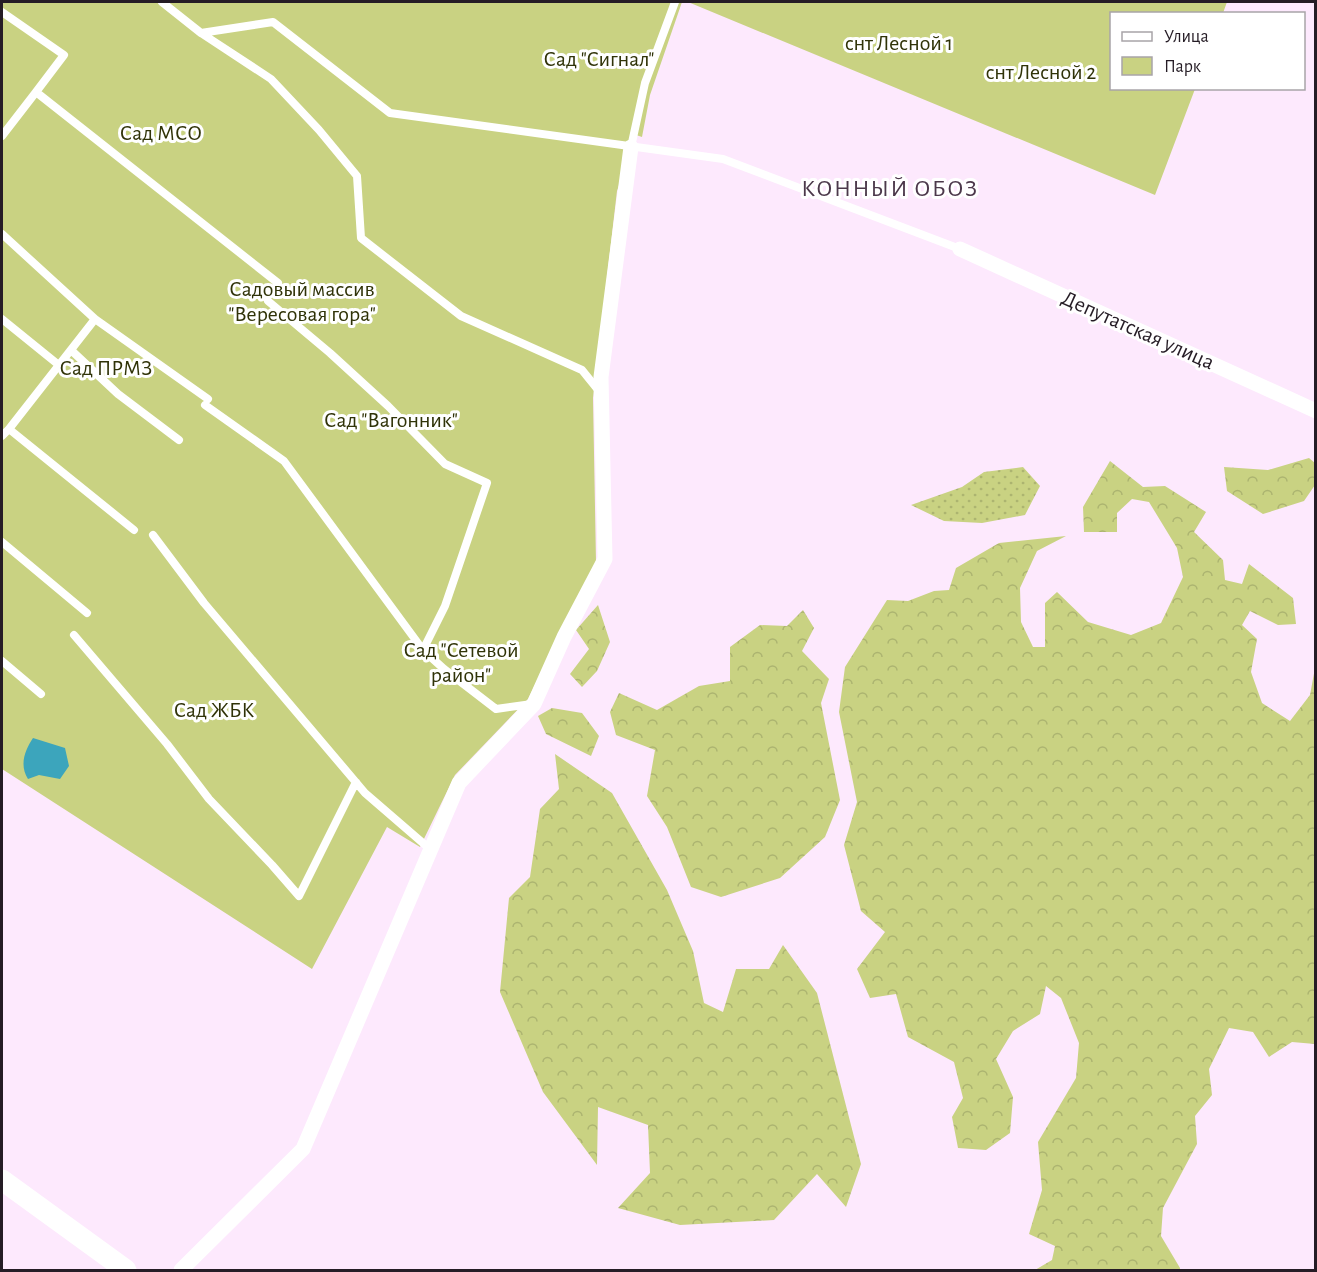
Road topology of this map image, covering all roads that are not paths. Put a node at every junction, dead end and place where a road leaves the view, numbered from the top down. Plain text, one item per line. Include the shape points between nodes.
1 (162, 2) edge
2 (675, 2) edge
3 (2, 12) edge
4 (201, 33) junction
5 (36, 92) junction
6 (2, 136) edge
7 (631, 147) junction
8 (2, 234) edge
9 (960, 249) joint
10 (278, 283) dead end
11 (268, 301) dead end
12 (2, 319) edge
13 (95, 319) junction
14 (72, 351) junction
15 (60, 366) junction
16 (601, 394) junction
17 (1316, 411) edge
18 (9, 429) junction
19 (2, 436) edge
20 (179, 440) dead end
21 (134, 530) dead end
22 (153, 535) dead end
23 (2, 542) edge
24 (87, 613) dead end
25 (74, 635) dead end
26 (423, 650) junction
27 (2, 661) edge
28 (41, 694) dead end
29 (534, 704) junction
30 (356, 783) junction
31 (431, 850) junction
32 (2, 1180) edge
33 (126, 1270) edge
34 (181, 1270) edge

1 - 4 lane
2 - 7 lane via 645,82
3 - 5 lane via 64,55
4 - 7 lane via 273,22 390,113
4 - 16 lane via 272,79 357,176 361,238 461,316 582,370
5 - 6 lane
5 - 10 lane
7 - 9 lane via 723,159
7 - 16 street
8 - 13 lane
9 - 17 street, Депутатская улица
11 - 26 lane via 388,406 445,464 487,483 445,606
12 - 15 lane
13 - 14 lane
13 - 26 lane via 284,461
14 - 15 lane
14 - 20 lane via 118,394
15 - 18 lane
16 - 29 street via 604,559
18 - 19 lane
18 - 21 lane
22 - 30 lane via 204,603
23 - 24 lane
25 - 30 lane via 209,799 299,896
26 - 29 lane via 495,709
27 - 28 lane
29 - 31 street via 459,783
30 - 31 lane
31 - 34 street via 303,1149
32 - 33 street

